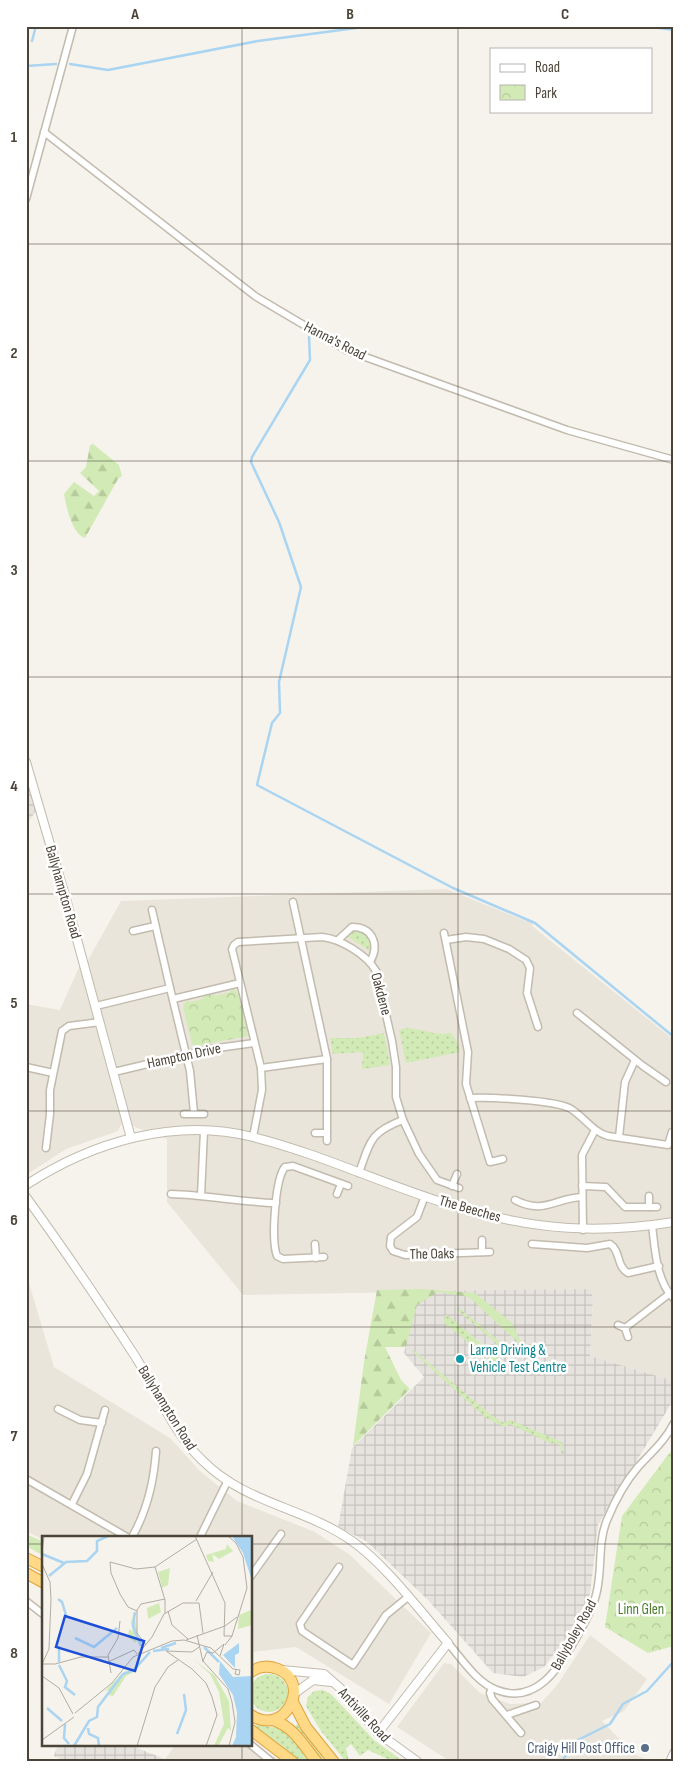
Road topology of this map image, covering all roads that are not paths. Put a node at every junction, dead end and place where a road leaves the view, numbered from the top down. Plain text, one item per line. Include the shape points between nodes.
1 (73, 26) edge
2 (44, 132) junction
3 (26, 199) edge
4 (674, 460) edge
5 (26, 762) edge
6 (293, 902) dead end
7 (152, 910) dead end
8 (155, 926) junction
9 (133, 931) dead end
10 (444, 933) dead end
11 (302, 939) junction
12 (338, 940) junction
13 (446, 940) junction
14 (370, 962) junction
15 (240, 983) junction
16 (170, 988) junction
17 (172, 999) junction
18 (96, 1006) junction
19 (577, 1013) dead end
20 (100, 1022) junction
21 (538, 1027) dead end
22 (254, 1043) junction
23 (187, 1055) junction
24 (327, 1059) junction
25 (635, 1060) junction
26 (26, 1067) edge
27 (261, 1068) junction
28 (114, 1072) junction
29 (53, 1073) junction
30 (666, 1082) dead end
31 (470, 1098) junction
32 (194, 1113) junction
33 (184, 1114) dead end
34 (204, 1114) dead end
35 (403, 1120) junction
36 (595, 1130) junction
37 (204, 1131) junction
38 (672, 1132) dead end
39 (315, 1133) dead end
40 (327, 1133) junction
41 (253, 1137) junction
42 (131, 1138) junction
43 (619, 1138) junction
44 (327, 1141) dead end
45 (46, 1148) dead end
46 (503, 1159) dead end
47 (359, 1173) junction
48 (457, 1174) dead end
49 (341, 1184) junction
50 (26, 1185) edge
51 (348, 1186) dead end
52 (582, 1186) junction
53 (171, 1194) dead end
54 (337, 1194) dead end
55 (201, 1195) junction
56 (426, 1196) junction
57 (649, 1196) dead end
58 (26, 1197) edge
59 (582, 1197) junction
60 (515, 1200) dead end
61 (276, 1203) junction
62 (650, 1207) junction
63 (657, 1207) dead end
64 (674, 1222) edge
65 (652, 1225) junction
66 (583, 1230) junction
67 (482, 1240) dead end
68 (315, 1244) dead end
69 (532, 1244) dead end
70 (482, 1252) junction
71 (490, 1252) dead end
72 (324, 1257) dead end
73 (316, 1258) junction
74 (659, 1266) junction
75 (672, 1296) edge
76 (618, 1325) dead end
77 (625, 1328) junction
78 (628, 1337) dead end
79 (58, 1409) dead end
80 (105, 1410) dead end
81 (102, 1423) junction
82 (673, 1425) edge
83 (156, 1451) dead end
84 (26, 1479) edge
85 (227, 1482) junction
86 (72, 1504) junction
87 (281, 1534) dead end
88 (125, 1536) edge
89 (133, 1536) edge
90 (200, 1536) edge
91 (26, 1558) edge
92 (42, 1566) edge
93 (339, 1567) dead end
94 (26, 1573) edge
95 (252, 1575) edge
96 (42, 1582) edge
97 (408, 1597) junction
98 (26, 1601) edge
99 (42, 1613) edge
100 (448, 1643) junction
101 (282, 1670) junction
102 (252, 1672) edge
103 (335, 1684) junction
104 (492, 1688) junction
105 (294, 1697) junction
106 (536, 1705) dead end
107 (252, 1715) edge
108 (507, 1715) junction
109 (273, 1720) junction
110 (252, 1731) edge
111 (378, 1733) junction
112 (521, 1733) dead end
113 (252, 1746) edge
114 (674, 1753) edge
115 (272, 1762) edge
116 (293, 1762) edge
117 (316, 1762) edge
118 (334, 1762) edge
119 (418, 1762) edge
120 (670, 1762) edge

1 - 2 street
2 - 3 street
2 - 4 street, Hanna's Road via 248,292 346,350 568,430
5 - 18 street, Ballyhampton Road
6 - 11 street
7 - 8 street
8 - 9 street
8 - 16 street
10 - 13 street
11 - 12 street, Oakdene via 322,937
11 - 15 street, Oakdene via 234,944 232,949
11 - 24 street
12 - 14 street, Oakdene
12 - 14 street via 349,928 367,931 374,938 375,946
13 - 21 street via 484,939 526,960 530,968 526,993
13 - 31 street via 468,1052 465,1073
14 - 35 street, Oakdene via 381,989 396,1067 396,1097
15 - 17 street
15 - 22 street
16 - 17 street
16 - 18 street
17 - 23 street
18 - 20 street, Ballyhampton Road
19 - 25 street
20 - 28 street, Ballyhampton Road
20 - 29 street via 69,1026 62,1031
22 - 23 street, Hampton Drive
22 - 27 street
23 - 28 street, Hampton Drive
23 - 32 street
24 - 27 street
24 - 40 street
25 - 30 street
25 - 43 street via 625,1082
26 - 29 street
27 - 41 street via 262,1090
28 - 42 street, Ballyhampton Road
29 - 45 street
31 - 36 street via 563,1105
31 - 46 street via 490,1162
32 - 33 street
32 - 34 street
35 - 47 street via 375,1135
35 - 48 street, Oakdene via 432,1174 441,1183 456,1187
36 - 43 street via 605,1136
36 - 52 street via 582,1155
37 - 41 street, The Beeches
37 - 42 street, The Beeches
37 - 55 street
38 - 43 street via 668,1145
39 - 40 street
40 - 44 street
41 - 47 street, The Beeches
42 - 50 street, The Beeches via 78,1156
47 - 56 street, The Beeches
49 - 51 street
49 - 54 street
49 - 61 street via 286,1166 278,1183
52 - 59 street
52 - 62 street via 606,1187 625,1207
53 - 55 street
55 - 61 street
56 - 66 street, The Beeches via 502,1219
56 - 70 street, The Oaks via 417,1217 390,1237 393,1251 405,1255
57 - 62 street
58 - 85 street, Ballyhampton Road via 133,1354 187,1442 202,1461
59 - 60 street, The Beeches via 567,1198 548,1206 528,1206
59 - 66 street
61 - 73 street via 277,1256 283,1259
62 - 63 street
64 - 65 street, The Beeches
65 - 66 street, The Beeches
65 - 74 street
67 - 70 street
68 - 73 street
69 - 74 street via 587,1248 610,1244 628,1273
70 - 71 street, The Oaks
72 - 73 street
74 - 75 street
75 - 77 street
76 - 77 street
77 - 78 street
79 - 81 street via 80,1420
80 - 81 street
81 - 86 street via 85,1480
82 - 104 street, Ballyboley Road via 637,1469 607,1520 600,1547 596,1596 581,1630 555,1672 542,1685 527,1691 512,1693
83 - 89 street via 143,1516
84 - 86 street
85 - 90 street
85 - 97 street, Ballyhampton Road via 352,1541
86 - 88 street
87 - 95 street
91 - 92 highway
93 - 97 street via 300,1624 302,1631 353,1665 386,1615
94 - 96 highway
97 - 100 street, Ballyhampton Road
98 - 99 street
100 - 104 street
100 - 111 street
101 - 102 highway via 264,1666
101 - 103 street, Antiville Road via 317,1672
101 - 105 highway via 293,1684
103 - 105 street, Antiville Road via 313,1680
103 - 111 street, Antiville Road
104 - 108 street via 492,1699
105 - 109 highway via 285,1714
105 - 118 highway via 306,1727
106 - 108 street
107 - 109 highway via 264,1721
108 - 112 street
109 - 117 highway via 293,1731
110 - 116 highway
111 - 119 street, Antiville Road
113 - 115 street
114 - 120 street

